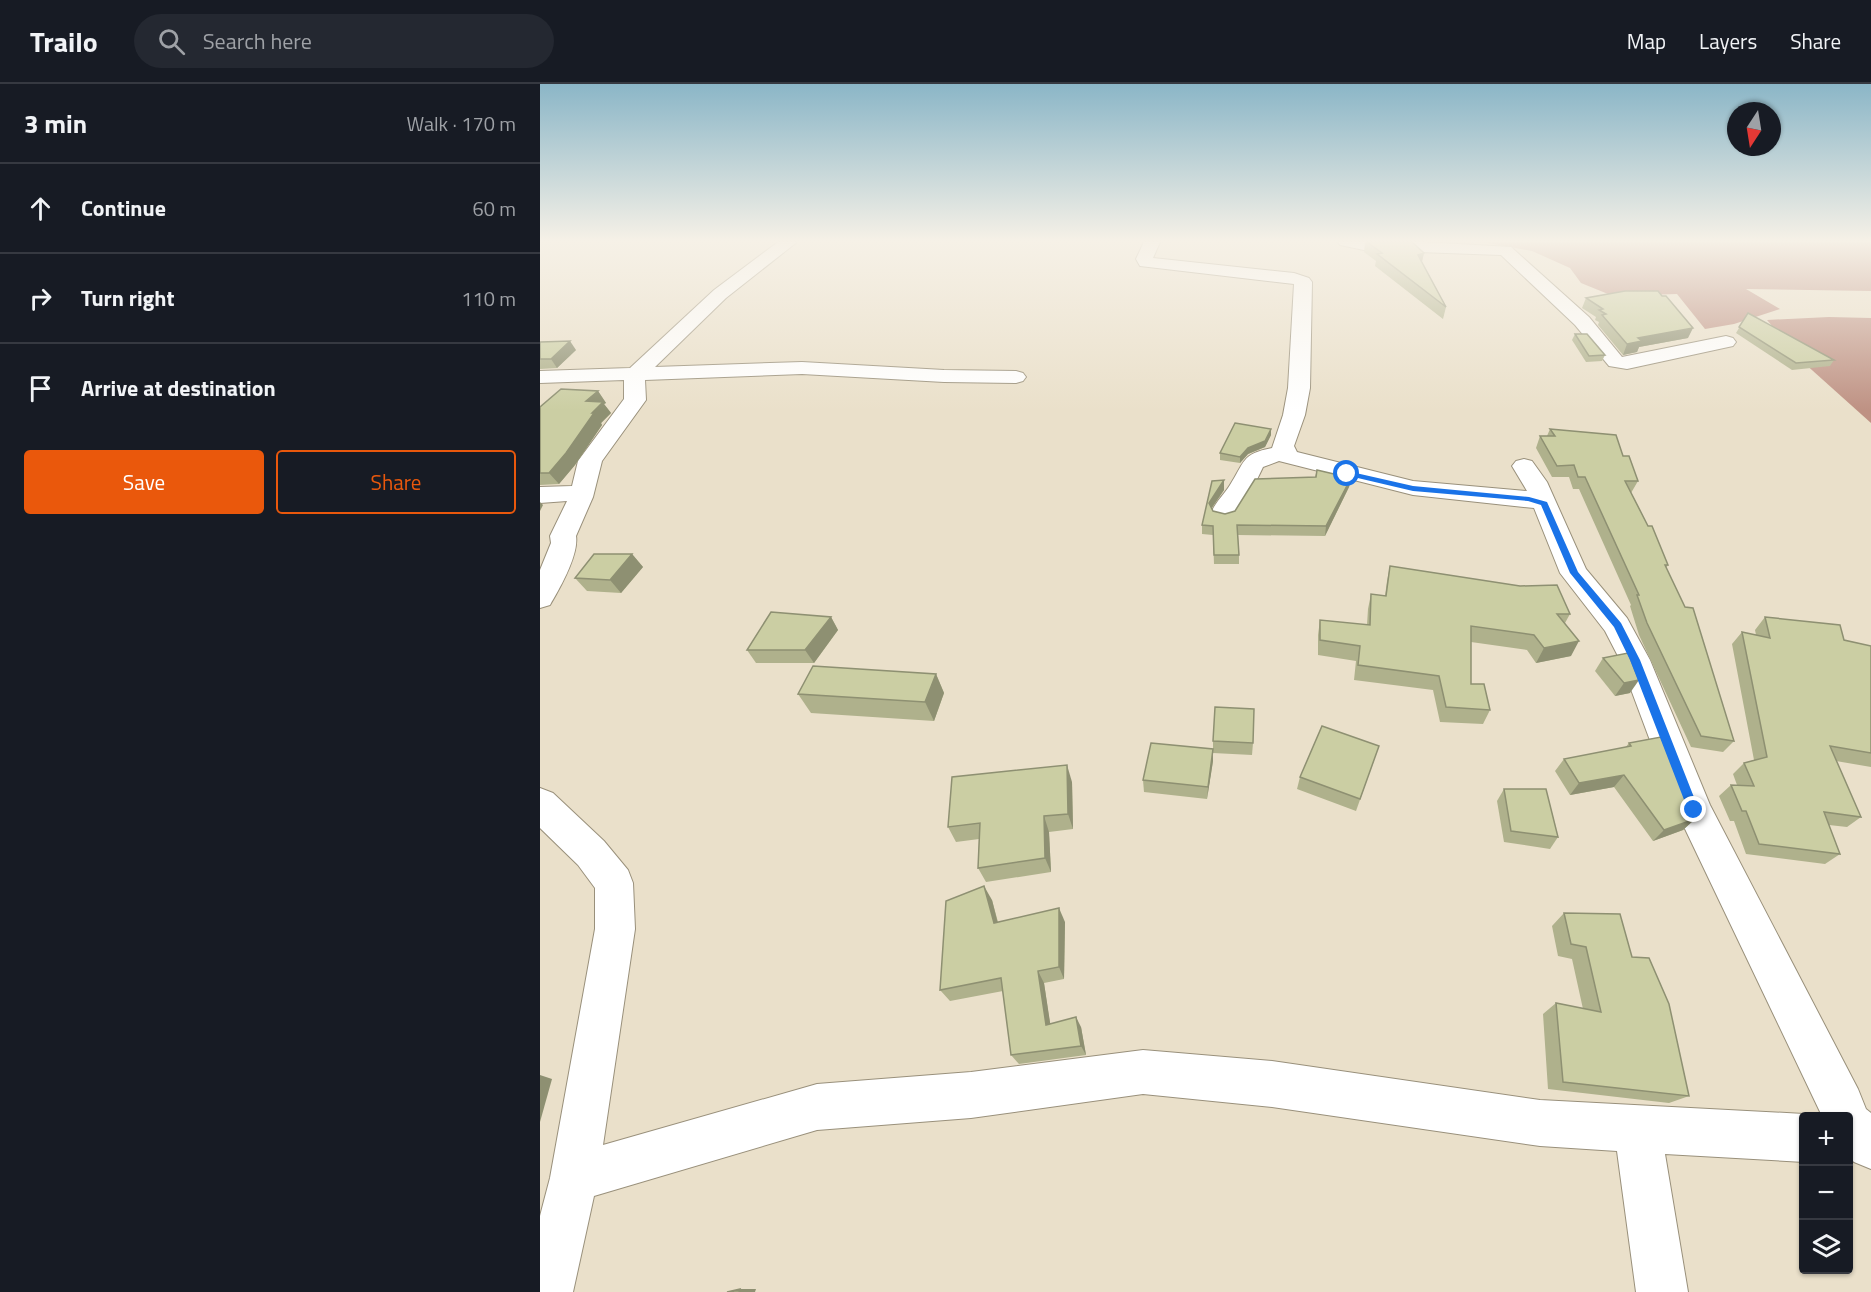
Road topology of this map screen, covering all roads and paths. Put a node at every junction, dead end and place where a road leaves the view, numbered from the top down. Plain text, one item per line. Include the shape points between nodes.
1 (715, 298) edge
2 (1302, 298) edge
3 (1557, 298) edge
4 (1726, 342) dead end
5 (634, 375) junction
6 (540, 377) edge
7 (1016, 377) dead end
8 (1283, 453) junction
9 (1524, 466) dead end
10 (582, 493) junction
11 (540, 495) edge
12 (1544, 503) junction
13 (1224, 513) edge
14 (552, 544) edge
15 (540, 598) edge
16 (540, 804) edge
17 (1844, 1112) edge
18 (1638, 1129) junction
19 (1853, 1129) edge
20 (1799, 1138) edge
21 (1871, 1145) edge
22 (574, 1178) junction
23 (547, 1292) edge
24 (1662, 1292) edge

1 - 5 street
2 - 8 street via 1299,388 1294,415 1283,439
3 - 4 street via 1616,362
5 - 6 street
5 - 7 street via 802,368
5 - 10 street via 635,400 590,461
8 - 12 street via 1293,460 1413,488
8 - 13 street via 1253,463
9 - 12 street
10 - 11 street
10 - 14 street via 563,536
12 - 17 street via 1574,573 1617,625 1635,660 1694,810
14 - 15 street via 549,583
16 - 22 street via 591,853 614,883 615,929
18 - 20 street
18 - 22 street via 1540,1123 1272,1084 1143,1072 971,1095 817,1107
18 - 24 street
19 - 21 street
22 - 23 street

